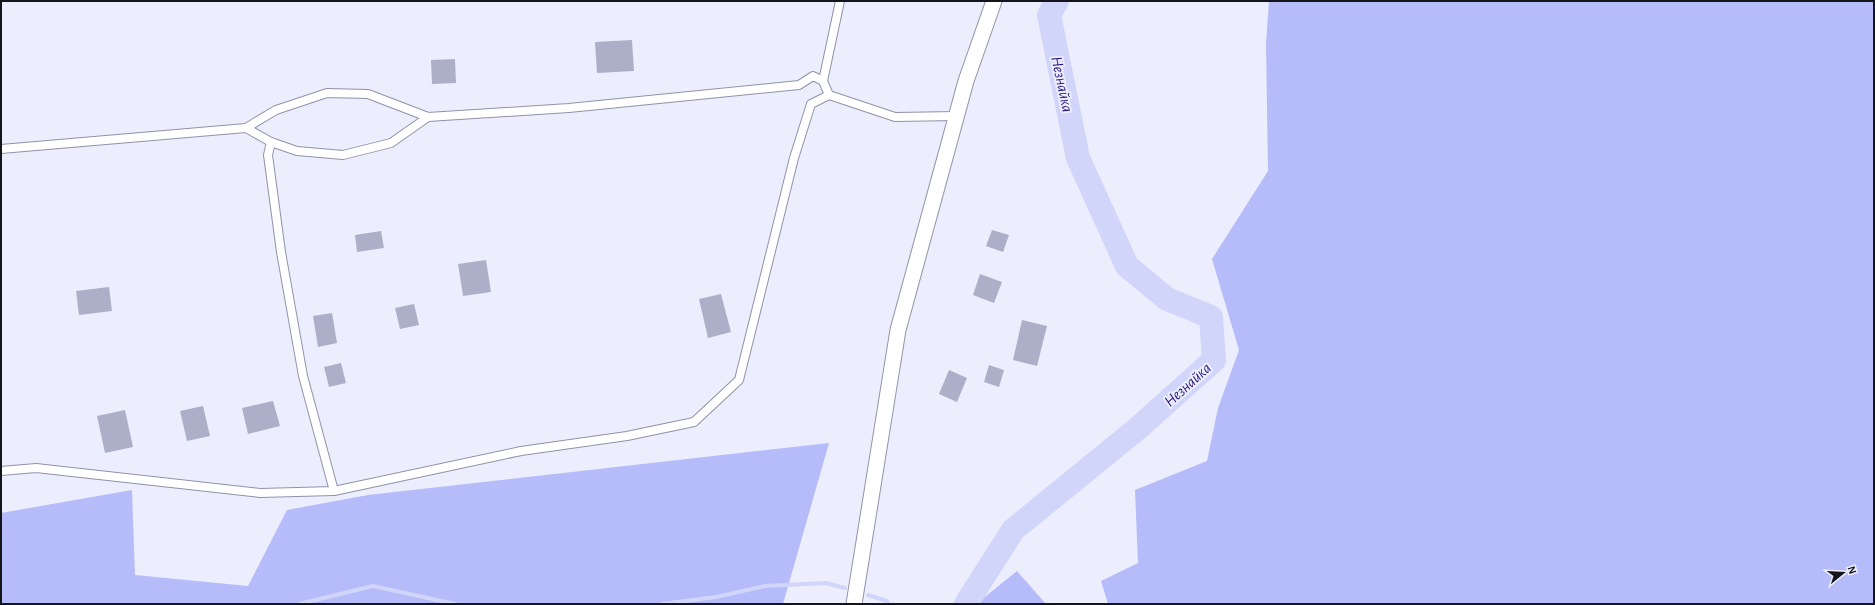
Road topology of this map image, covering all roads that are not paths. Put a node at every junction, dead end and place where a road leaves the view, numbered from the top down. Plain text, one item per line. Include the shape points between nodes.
1 (840, 1) edge
2 (994, 1) edge
3 (823, 81) junction
4 (828, 95) junction
5 (957, 116) junction
6 (428, 117) junction
7 (246, 128) junction
8 (271, 142) junction
9 (1, 149) edge
10 (1, 471) edge
11 (334, 491) junction
12 (854, 604) edge

1 - 3 lane
2 - 5 street via 966,81
3 - 4 lane
3 - 6 lane via 813,76 791,86 569,108
4 - 5 lane via 895,117
4 - 11 lane via 811,104 794,158 738,380 694,422 627,436 521,451
5 - 12 street via 898,330
6 - 7 lane via 368,94 327,93 276,110
6 - 8 lane via 391,143 343,155 297,151
7 - 8 lane
7 - 9 lane
8 - 11 lane via 268,155 281,252 303,376
10 - 11 lane via 36,468 260,493

